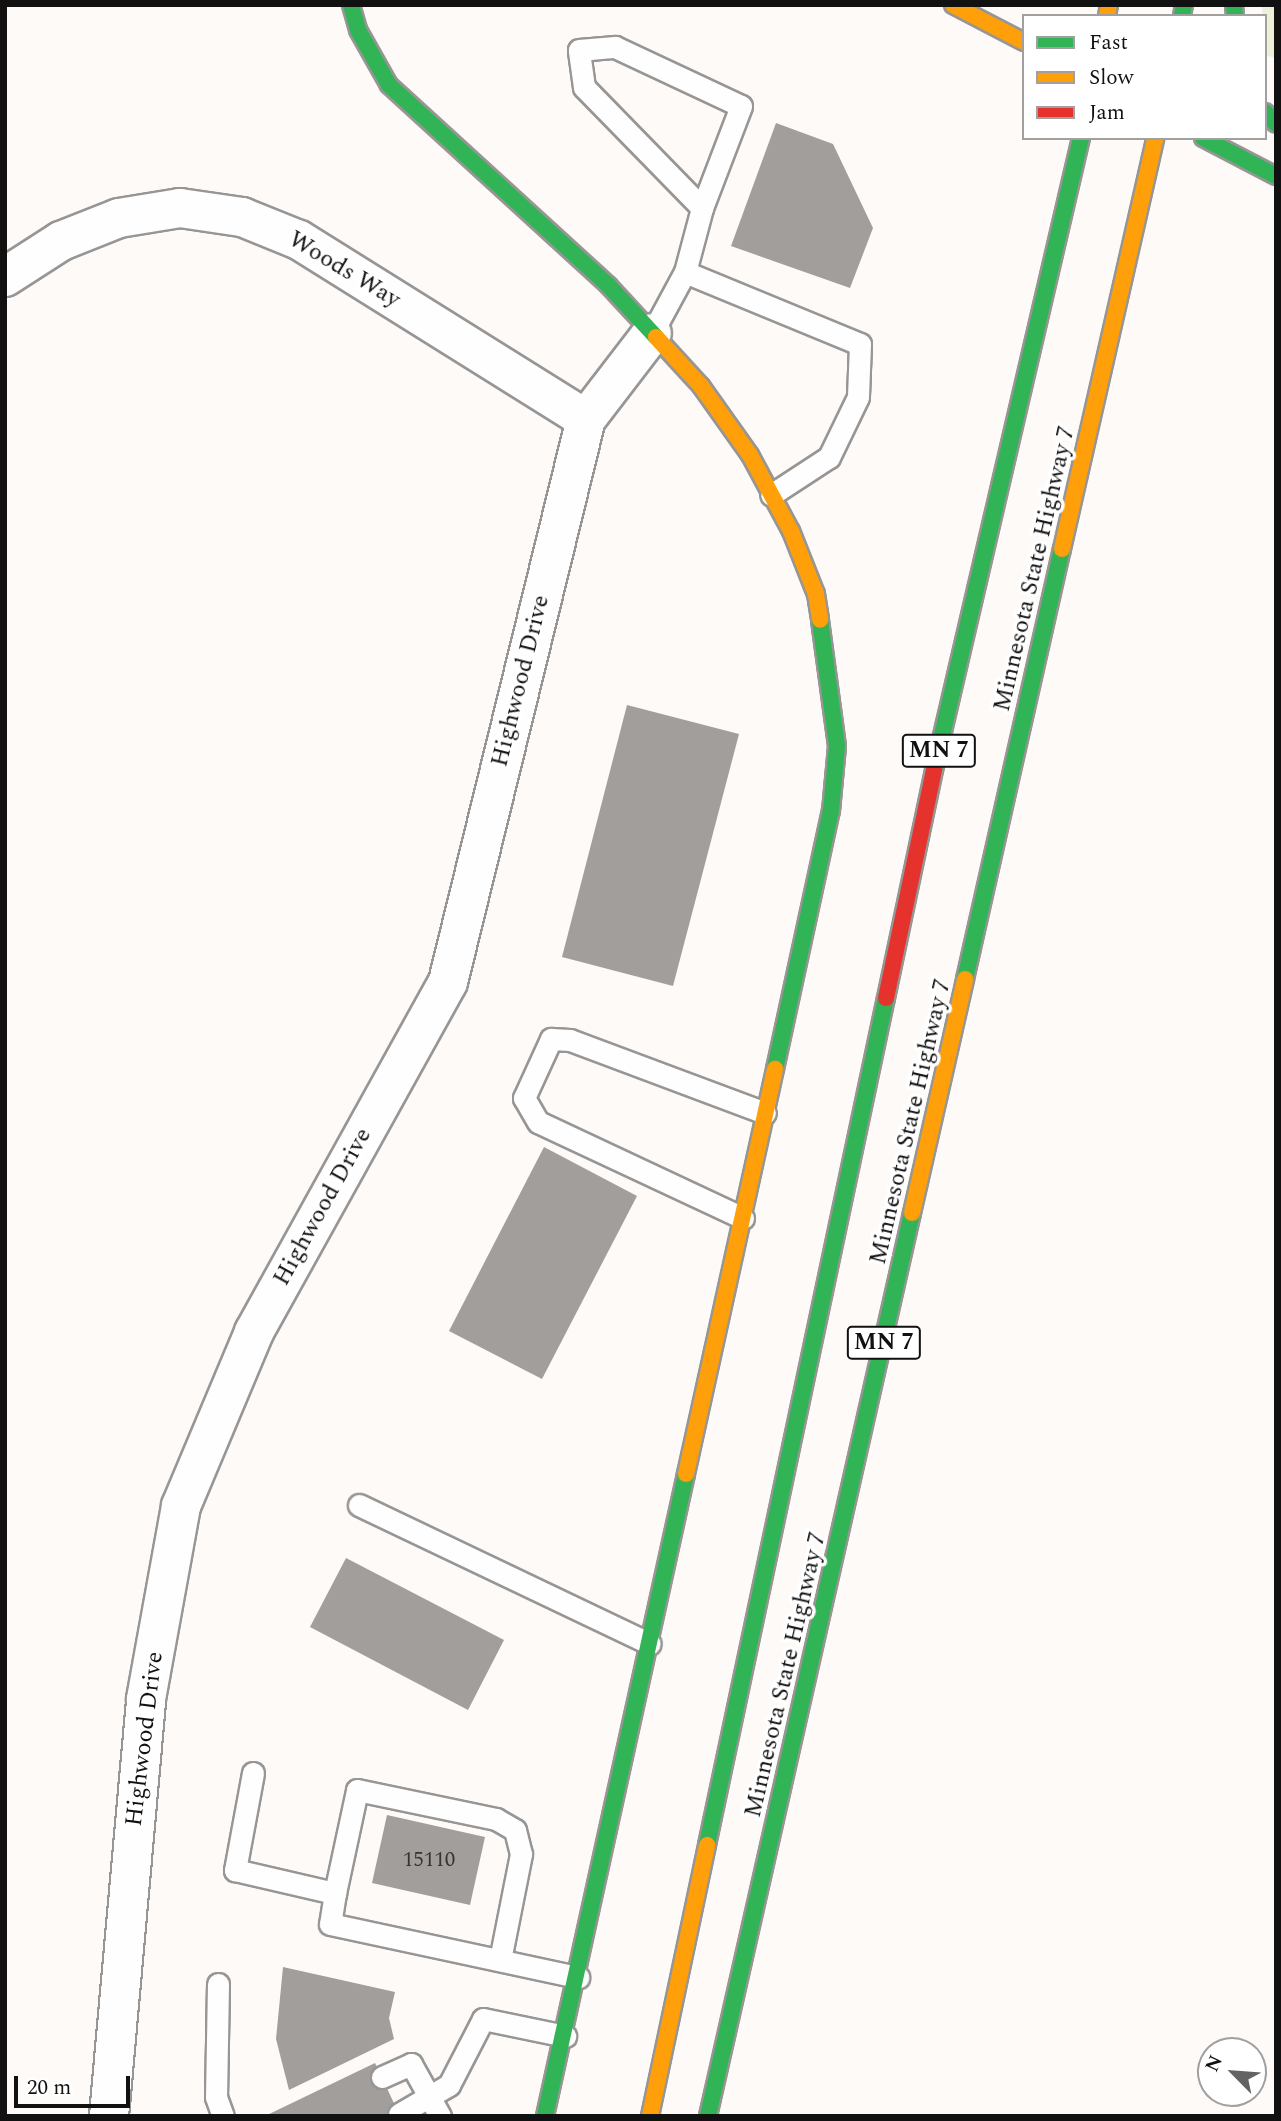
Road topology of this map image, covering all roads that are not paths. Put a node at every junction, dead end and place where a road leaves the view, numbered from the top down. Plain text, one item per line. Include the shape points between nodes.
1 (351, 5) edge
2 (953, 5) edge
3 (1022, 41) edge
4 (1081, 140) edge
5 (1155, 140) edge
6 (1207, 140) edge
7 (1276, 176) edge
8 (702, 208) junction
9 (685, 272) junction
10 (5, 277) edge
11 (652, 333) junction
12 (586, 419) junction
13 (771, 495) junction
14 (765, 1113) junction
15 (743, 1218) junction
16 (359, 1504) dead end
17 (650, 1644) junction
18 (253, 1773) dead end
19 (335, 1893) junction
20 (500, 1960) junction
21 (578, 1977) junction
22 (218, 1984) dead end
23 (565, 2036) junction
24 (382, 2077) dead end
25 (430, 2097) junction
26 (399, 2114) edge
27 (109, 2116) edge
28 (223, 2116) edge
29 (440, 2116) edge
30 (545, 2116) edge
31 (650, 2116) edge
32 (708, 2116) edge

1 - 11 main road via 358,30 389,85 608,285
2 - 3 main road
4 - 31 main road, Minnesota State Highway 7 / MN 7 via 947,711
5 - 32 main road, Minnesota State Highway 7 / MN 7
6 - 7 main road
8 - 8 lane via 584,87 579,50 615,47 740,106
8 - 9 lane
9 - 11 lane
9 - 13 lane via 860,344 858,397 829,457
10 - 12 street, Woods Way via 61,241 119,218 180,208 242,217 299,240
11 - 12 street, Highwood Drive
11 - 13 main road via 701,386
12 - 27 street, Highwood Drive via 447,982 254,1332 181,1506 146,1699
13 - 14 main road via 816,594 837,746 831,811
14 - 15 main road
14 - 15 lane via 551,1039 524,1098 538,1122
15 - 17 main road
16 - 17 lane
17 - 21 main road
18 - 19 lane via 234,1870
19 - 20 lane via 330,1924
19 - 20 lane via 357,1790 496,1819 515,1830 521,1854
20 - 21 lane
21 - 23 main road
22 - 28 lane via 216,2097
23 - 25 lane via 484,2020 457,2075
23 - 30 main road
24 - 25 lane via 411,2064
25 - 26 lane
25 - 29 lane

